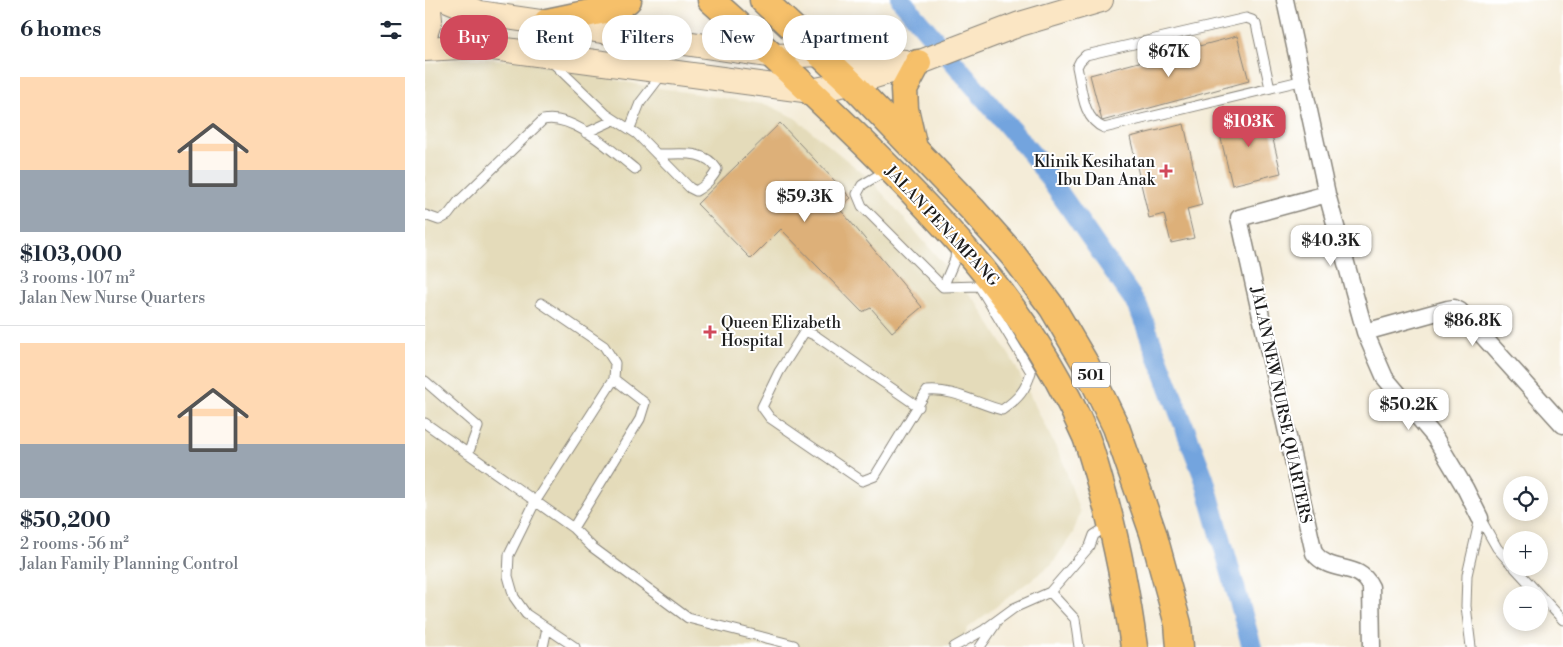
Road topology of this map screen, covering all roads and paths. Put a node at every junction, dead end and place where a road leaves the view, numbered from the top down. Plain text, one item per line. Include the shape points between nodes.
1 (428, 0) edge
2 (448, 0) edge
3 (628, 0) edge
4 (711, 0) edge
5 (763, 0) edge
6 (1101, 0) edge
7 (1285, 0) edge
8 (1068, 4) edge
9 (581, 15) edge
10 (518, 18) edge
11 (783, 18) edge
12 (425, 35) edge
13 (692, 44) edge
14 (425, 49) edge
15 (518, 51) edge
16 (775, 56) junction
17 (783, 56) edge
18 (550, 60) edge
19 (585, 60) edge
20 (633, 60) edge
21 (828, 60) edge
22 (886, 60) edge
23 (918, 63) junction
24 (633, 66) junction
25 (665, 71) junction
26 (1301, 81) junction
27 (851, 83) junction
28 (1270, 88) junction
29 (811, 91) junction
30 (614, 120) junction
31 (630, 128) junction
32 (586, 133) junction
33 (915, 149) junction
34 (657, 154) junction
35 (889, 168) junction
36 (635, 169) dead end
37 (1327, 194) junction
38 (425, 214) edge
39 (957, 238) junction
40 (943, 287) junction
41 (541, 303) dead end
42 (1365, 332) junction
43 (614, 379) junction
44 (425, 381) edge
45 (919, 407) junction
46 (425, 423) edge
47 (1563, 424) edge
48 (1116, 426) junction
49 (1087, 439) junction
50 (468, 454) junction
51 (535, 502) junction
52 (1480, 518) junction
53 (1113, 523) junction
54 (573, 528) junction
55 (1503, 555) edge
56 (1522, 576) edge
57 (1050, 592) junction
58 (998, 620) junction
59 (1563, 620) edge
60 (547, 628) junction
61 (794, 644) dead end
62 (543, 647) edge
63 (575, 647) edge
64 (954, 647) edge
65 (980, 647) edge
66 (1079, 647) edge
67 (1134, 647) edge
68 (1180, 647) edge
69 (1372, 647) edge
70 (1471, 647) edge

1 - 12 street via 430,20
2 - 10 street via 479,13
3 - 9 main road via 619,7
4 - 16 main road, JALAN PENAMPANG / 501
5 - 11 main road, JALAN PENAMPANG / 501
6 - 8 street
7 - 26 street
8 - 23 street
13 - 16 street
14 - 15 street via 477,46
16 - 17 street
16 - 29 main road, JALAN PENAMPANG / 501
18 - 30 lane
19 - 24 street
20 - 24 street
21 - 27 main road, JALAN PENAMPANG / 501
22 - 23 street
23 - 27 street
23 - 33 main road via 904,89 905,109
24 - 25 street
25 - 29 street
25 - 31 lane via 640,103
26 - 28 lane
26 - 37 street
27 - 29 street
27 - 33 main road, JALAN PENAMPANG / 501
28 - 28 lane via 1104,128 1095,124 1089,115 1077,67 1086,55 1246,18 1256,24
29 - 35 main road, JALAN PENAMPANG / 501
30 - 31 lane
30 - 32 lane
31 - 34 lane
32 - 36 lane
32 - 38 lane via 568,122 551,118 543,120 448,215 439,220
33 - 48 main road, JALAN PENAMPANG / 501 via 1013,255 1052,307 1085,363
34 - 34 lane via 701,155 717,169 716,173 700,189 693,190
35 - 39 main road, JALAN PENAMPANG / 501
35 - 40 lane via 862,185 857,194 862,206
37 - 42 street
37 - 69 street, JALAN NEW NURSE QUARTERS via 1239,218 1314,553 1327,566 1353,570 1367,579 1371,586
39 - 40 lane via 955,259
39 - 49 main road, JALAN PENAMPANG / 501 via 1004,295 1044,356
40 - 45 lane via 979,286 1031,372 1027,388 1002,410 941,389 927,391
41 - 43 lane via 604,346 615,363
42 - 47 street via 1454,308
42 - 52 street via 1385,378 1434,436
43 - 51 lane
43 - 54 lane via 645,404 640,420
44 - 50 lane via 478,426
45 - 45 lane via 805,331 762,407 770,418 862,481 875,476
46 - 50 lane
48 - 49 main road via 1108,421 1100,424 1092,429
48 - 68 main road, JALAN PENAMPANG / 501 via 1153,533
49 - 53 main road, JALAN PENAMPANG / 501
50 - 51 lane
51 - 54 lane
51 - 60 lane via 509,555 508,576 514,597 526,614
52 - 55 lane
52 - 70 lane via 1467,575 1465,606
53 - 57 lane via 1095,535 1090,546
53 - 67 main road, JALAN PENAMPANG / 501 via 1125,578
54 - 61 lane via 688,618
56 - 59 lane
57 - 58 lane via 1014,608
57 - 66 lane via 1075,619
58 - 64 lane
58 - 65 lane
60 - 62 lane
60 - 63 lane

